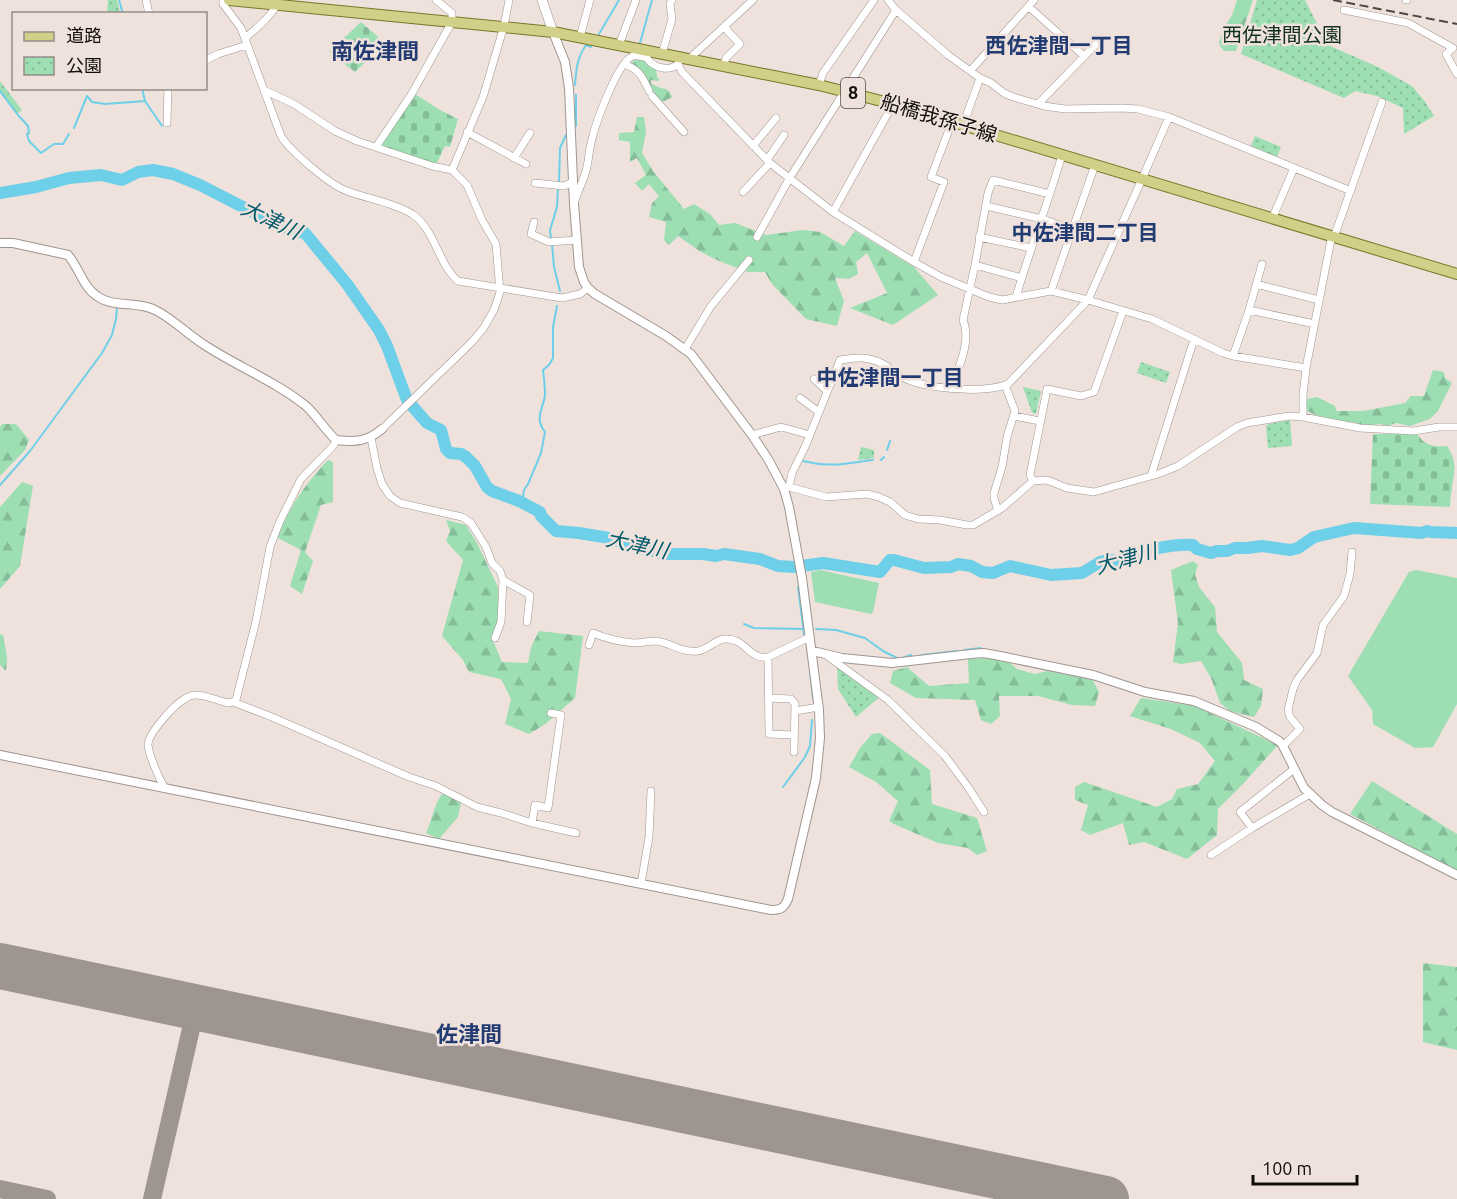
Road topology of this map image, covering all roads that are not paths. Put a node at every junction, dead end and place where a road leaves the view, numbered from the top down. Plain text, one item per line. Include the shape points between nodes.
1 (223, 0) edge
2 (229, 0) edge
3 (436, 0) edge
4 (509, 0) edge
5 (542, 0) edge
6 (590, 0) edge
7 (636, 0) edge
8 (672, 0) edge
9 (753, 0) edge
10 (874, 0) edge
11 (888, 0) edge
12 (1034, 0) edge
13 (280, 3) edge
14 (1029, 7) junction
15 (896, 10) junction
16 (1344, 10) dead end
17 (452, 22) junction
18 (504, 26) junction
19 (724, 27) junction
20 (554, 32) junction
21 (580, 37) junction
22 (1102, 38) dead end
23 (246, 41) junction
24 (618, 45) junction
25 (1455, 47) edge
26 (662, 54) junction
27 (1084, 56) junction
28 (207, 60) edge
29 (682, 60) junction
30 (624, 64) junction
31 (723, 66) junction
32 (970, 70) junction
33 (1457, 74) edge
34 (980, 78) junction
35 (819, 85) junction
36 (168, 90) edge
37 (264, 90) junction
38 (845, 91) junction
39 (1383, 102) dead end
40 (893, 104) junction
41 (1038, 104) junction
42 (1169, 117) junction
43 (776, 118) dead end
44 (167, 123) dead end
45 (957, 124) junction
46 (467, 132) junction
47 (684, 132) dead end
48 (530, 133) dead end
49 (784, 135) dead end
50 (375, 147) junction
51 (753, 147) junction
52 (1062, 155) junction
53 (514, 158) junction
54 (768, 161) junction
55 (526, 164) dead end
56 (1095, 165) junction
57 (1294, 168) junction
58 (452, 170) junction
59 (789, 179) junction
60 (1143, 180) junction
61 (573, 182) junction
62 (536, 183) dead end
63 (1351, 191) junction
64 (743, 192) dead end
65 (1050, 194) junction
66 (574, 204) junction
67 (986, 206) junction
68 (833, 212) junction
69 (1042, 219) junction
70 (1272, 219) junction
71 (534, 222) dead end
72 (1073, 229) junction
73 (757, 237) dead end
74 (979, 237) junction
75 (1334, 237) junction
76 (576, 240) junction
77 (0, 243) edge
78 (1031, 248) junction
79 (749, 260) dead end
80 (914, 262) junction
81 (1262, 264) dead end
82 (975, 265) junction
83 (1457, 274) edge
84 (1022, 278) junction
85 (1256, 284) junction
86 (499, 287) junction
87 (588, 288) junction
88 (970, 288) junction
89 (1051, 291) junction
90 (1017, 297) junction
91 (1088, 300) junction
92 (1320, 300) junction
93 (1249, 310) junction
94 (1123, 311) junction
95 (1315, 324) junction
96 (1194, 339) junction
97 (685, 349) junction
98 (1233, 356) junction
99 (1306, 368) junction
100 (814, 379) dead end
101 (1005, 385) junction
102 (951, 389) junction
103 (827, 391) junction
104 (800, 398) dead end
105 (819, 412) junction
106 (1014, 416) junction
107 (1303, 417) junction
108 (1040, 421) junction
109 (1457, 427) edge
110 (382, 429) joint
111 (752, 435) junction
112 (810, 435) junction
113 (371, 438) junction
114 (336, 440) junction
115 (1151, 476) junction
116 (1033, 481) junction
117 (786, 488) junction
118 (998, 511) junction
119 (1352, 552) dead end
120 (503, 580) junction
121 (527, 622) dead end
122 (810, 637) junction
123 (495, 638) dead end
124 (589, 645) dead end
125 (812, 652) junction
126 (824, 654) junction
127 (768, 657) junction
128 (768, 698) junction
129 (233, 702) junction
130 (819, 707) junction
131 (795, 711) junction
132 (551, 713) dead end
133 (794, 735) junction
134 (1282, 744) junction
135 (794, 752) dead end
136 (0, 755) edge
137 (1294, 769) junction
138 (165, 788) junction
139 (651, 791) dead end
140 (1310, 794) junction
141 (984, 812) dead end
142 (532, 823) junction
143 (1252, 828) junction
144 (576, 833) dead end
145 (1210, 855) dead end
146 (1457, 875) edge
147 (641, 885) junction

1 - 23 street
2 - 13 main road, 船橋我孫子線 / 8
3 - 17 street via 452,13
4 - 18 street
5 - 20 main road
6 - 21 street
7 - 24 street
8 - 26 street via 672,20
9 - 19 street
10 - 35 street via 823,73
11 - 15 street
12 - 14 street
13 - 17 main road, 船橋我孫子線 / 8
13 - 23 street
14 - 27 street
14 - 32 street
15 - 32 street
15 - 38 street
16 - 25 street via 1408,23
17 - 18 main road, 船橋我孫子線 / 8
17 - 50 street via 411,95
18 - 20 main road, 船橋我孫子線 / 8
18 - 46 street via 483,97
19 - 29 street
19 - 31 street via 740,44
20 - 21 main road, 船橋我孫子線 / 8
20 - 61 street via 569,88
21 - 24 main road, 船橋我孫子線 / 8
22 - 27 street
23 - 28 street
23 - 37 street
24 - 26 main road, 船橋我孫子線 / 8
25 - 33 street via 1446,54
26 - 29 main road, 船橋我孫子線 / 8
27 - 41 street
29 - 30 street via 674,68 664,69 647,58 634,56
29 - 31 main road, 船橋我孫子線 / 8
29 - 51 street via 682,72
30 - 47 street via 643,77 650,94
30 - 66 street via 596,126
31 - 35 main road, 船橋我孫子線 / 8
32 - 34 street
34 - 41 street via 1013,97
34 - 45 street
35 - 38 main road, 船橋我孫子線 / 8
36 - 44 street
37 - 50 street via 335,131
37 - 86 street via 281,136 299,156 342,189 413,215 458,281
38 - 40 main road, 船橋我孫子線 / 8
38 - 59 street
39 - 63 street
40 - 45 main road, 船橋我孫子線 / 8
40 - 68 street
41 - 42 street via 1065,109 1121,108
42 - 57 street
42 - 60 street
43 - 51 street
45 - 52 main road, 船橋我孫子線 / 8
45 - 80 street via 931,177 944,182
46 - 53 street
46 - 58 street
48 - 53 street
49 - 54 street
50 - 58 street
51 - 54 street
52 - 56 main road, 船橋我孫子線 / 8
52 - 65 street
53 - 55 street
54 - 59 street
54 - 64 street
56 - 60 main road, 船橋我孫子線 / 8
56 - 72 street
57 - 63 street
57 - 70 street
58 - 86 street via 467,185 495,244
59 - 68 street
59 - 73 street
60 - 70 main road, 船橋我孫子線 / 8
60 - 91 street
61 - 62 street via 564,186
61 - 66 street
63 - 75 street
65 - 67 street via 993,180
65 - 69 street
66 - 76 street
67 - 69 street
67 - 74 street
68 - 80 street
69 - 72 street
69 - 78 street
70 - 75 main road, 船橋我孫子線 / 8
71 - 76 street via 531,234 552,242
72 - 89 street
74 - 78 street
74 - 82 street
75 - 83 main road, 船橋我孫子線 / 8
75 - 92 street
76 - 87 street via 579,267
77 - 114 street via 68,255 97,297 154,309 206,346 303,404
78 - 84 street
79 - 97 street via 711,306
80 - 88 street
81 - 85 street
82 - 84 street
82 - 88 street
84 - 90 street
85 - 92 street
85 - 93 street
86 - 87 street via 559,297 580,294
86 - 110 street via 494,310 483,329
87 - 97 street
88 - 90 street via 1002,300
88 - 102 street via 963,320 964,351
89 - 90 street
89 - 91 street
91 - 94 street
91 - 101 street
92 - 95 street
93 - 95 street
93 - 98 street
94 - 96 street via 1152,319
94 - 108 street via 1094,392 1081,396 1047,389
95 - 99 street
96 - 98 street
96 - 115 street
97 - 111 street
98 - 99 street
99 - 107 street
100 - 103 street
101 - 102 street
101 - 106 street
102 - 103 street via 900,376 872,360 839,357
103 - 105 street
104 - 105 street
105 - 112 street
106 - 108 street
106 - 118 street via 993,493
107 - 109 street via 1360,428 1414,431
107 - 115 street via 1247,423 1178,466
108 - 116 street via 1030,475
110 - 113 street
111 - 112 street via 781,427
111 - 117 street
112 - 117 street
113 - 114 street
113 - 120 street via 382,484 390,496 400,503 471,523
114 - 129 street via 301,479 274,536
115 - 116 street via 1094,492 1047,480
116 - 118 street
117 - 118 street via 826,497 879,496 905,515 968,525
117 - 122 street
119 - 134 street via 1344,596 1323,625 1317,653 1293,689 1288,710 1300,729
120 - 121 street via 530,595
120 - 123 street via 501,622
122 - 125 street
122 - 127 street
124 - 127 street via 593,633 632,643 659,641 692,651 726,638 737,641 754,656
125 - 126 street
125 - 130 street
126 - 134 street via 892,663 983,653 1001,656 1194,701 1256,727
126 - 141 street via 888,700 945,756
127 - 128 street
128 - 131 street via 791,699
128 - 133 street via 769,734
129 - 138 street via 198,695 184,698 158,726 148,744
129 - 142 street via 436,786 477,807
130 - 131 street
130 - 147 street via 816,778 785,907 771,910
131 - 133 street
132 - 142 street via 561,715 548,808 535,805
133 - 135 street
134 - 137 street
136 - 138 street
137 - 140 street
137 - 143 street via 1240,812
138 - 147 street
139 - 147 street via 650,837
140 - 143 street
140 - 146 street via 1332,812
142 - 144 street
143 - 145 street

